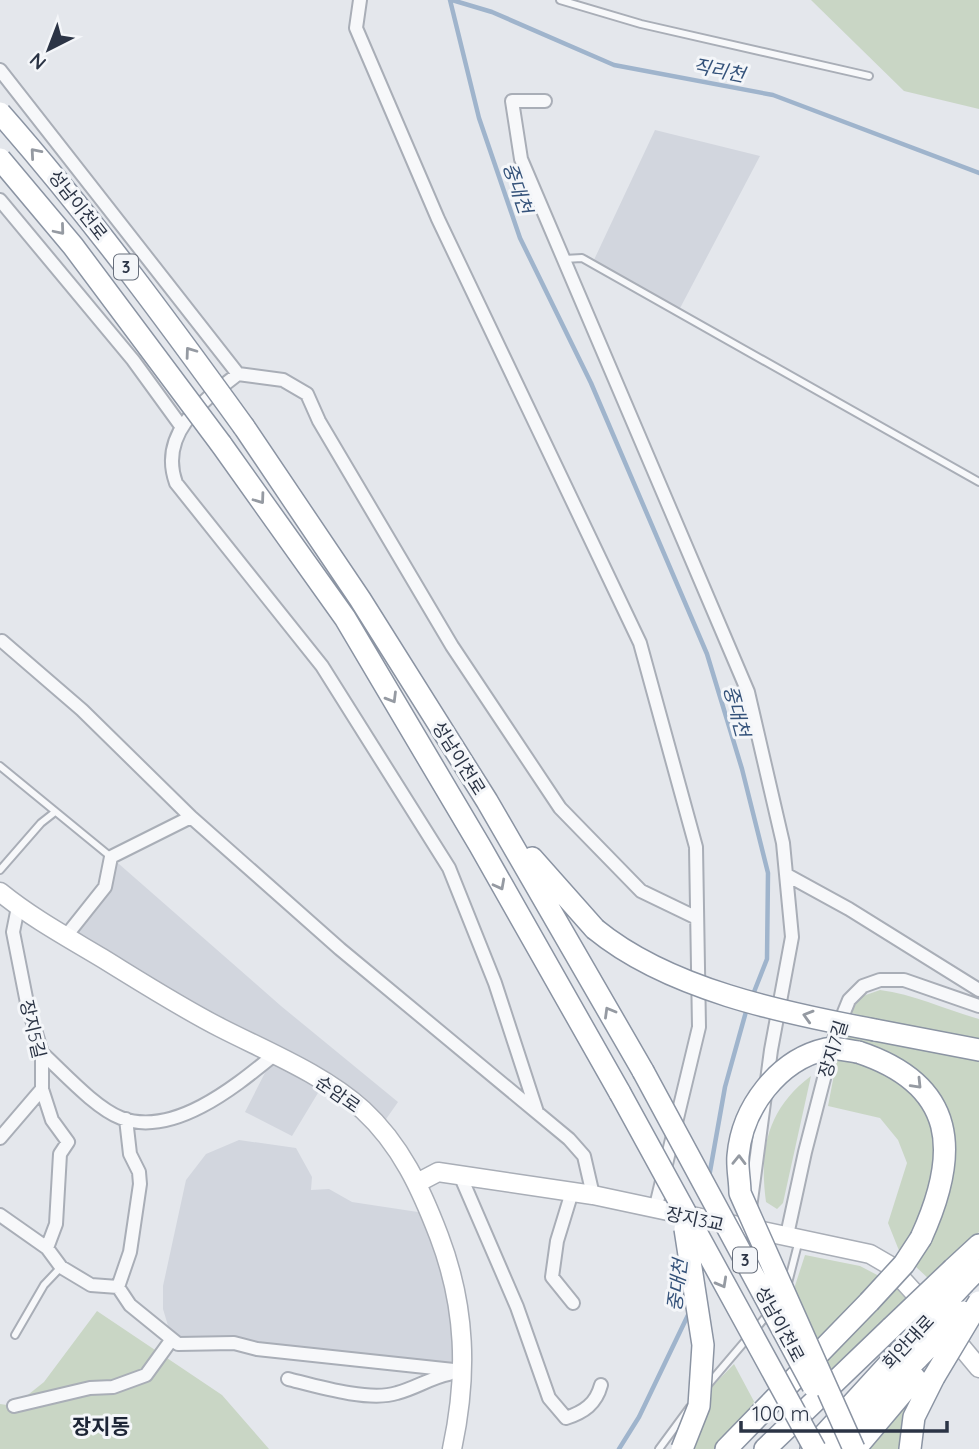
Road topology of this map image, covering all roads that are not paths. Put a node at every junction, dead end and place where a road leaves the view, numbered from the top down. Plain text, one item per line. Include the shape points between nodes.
1 (360, 0) edge
2 (560, 0) edge
3 (0, 70) edge
4 (869, 76) dead end
5 (545, 101) dead end
6 (0, 113) edge
7 (0, 159) edge
8 (0, 200) edge
9 (564, 259) junction
10 (238, 374) junction
11 (181, 426) junction
12 (979, 482) edge
13 (2, 640) dead end
14 (0, 766) edge
15 (487, 801) junction
16 (55, 812) junction
17 (191, 817) junction
18 (111, 857) junction
19 (0, 870) edge
20 (786, 875) junction
21 (0, 892) edge
22 (18, 907) junction
23 (697, 918) junction
24 (65, 936) junction
25 (979, 990) edge
26 (979, 1006) edge
27 (979, 1050) edge
28 (42, 1054) junction
29 (274, 1055) junction
30 (42, 1089) junction
31 (537, 1112) junction
32 (126, 1119) junction
33 (0, 1138) edge
34 (460, 1175) junction
35 (419, 1182) junction
36 (572, 1192) junction
37 (593, 1195) junction
38 (655, 1210) junction
39 (681, 1210) junction
40 (0, 1215) edge
41 (741, 1228) junction
42 (794, 1236) junction
43 (979, 1245) edge
44 (47, 1248) junction
45 (61, 1267) junction
46 (979, 1268) edge
47 (958, 1276) junction
48 (118, 1287) junction
49 (979, 1301) edge
50 (573, 1303) dead end
51 (15, 1335) dead end
52 (172, 1339) junction
53 (921, 1361) junction
54 (979, 1367) edge
55 (464, 1371) junction
56 (288, 1379) dead end
57 (601, 1385) dead end
58 (14, 1406) dead end
59 (452, 1449) edge
60 (659, 1449) edge
61 (682, 1449) edge
62 (726, 1449) edge
63 (765, 1449) edge
64 (813, 1449) edge
65 (832, 1449) edge
66 (847, 1449) edge
67 (855, 1449) edge
68 (910, 1449) edge

1 - 23 street via 356,28 438,219 640,643 696,846
2 - 4 lane via 641,24
3 - 10 street
5 - 9 street via 512,101 522,159
15 -> 6 highway, 성남이천로 / 3, bridge via 360,599 244,427 142,287
7 -> 39 highway, 성남이천로 / 3, bridge via 73,246 345,618 480,846
8 - 11 street via 133,360
9 - 12 lane via 582,258
9 - 20 street via 748,692 783,843
10 - 11 street via 205,399
10 - 23 street via 283,380 307,394 452,646 560,808 641,891
11 - 31 street via 169,464 176,483 322,666 449,868 495,983
13 - 17 street via 82,710
14 - 16 lane
27 -> 15 highway, bridge via 821,1020 678,979 631,956 595,929 558,890
66 -> 15 highway, 성남이천로 / 3, bridge via 643,1071
16 - 18 lane
16 - 19 lane
17 - 18 street
17 - 31 street via 348,956
18 - 24 street via 105,887
20 - 25 street
20 - 41 street via 792,937
21 - 22 street, 순암로
22 - 24 street, 순암로
22 - 28 street, 장지5길 via 13,932
23 - 38 street via 699,1027
24 - 29 street, 순암로 via 200,1017
26 - 42 street, 장지7길 via 904,980 863,986 849,1000 836,1032 805,1152
28 - 30 street, 장지5길
28 - 32 street via 86,1093
29 - 32 street via 222,1097 171,1118
29 - 35 street, 순암로 via 363,1110
30 - 33 street
30 - 44 street, 장지5길 via 52,1120 68,1142 60,1154 56,1224
31 - 37 street via 584,1156
32 - 48 street via 140,1184 130,1252
34 - 35 street, 장지3교 via 438,1172
34 - 36 street, 장지3교
34 - 57 street via 557,1411 566,1418 581,1413 597,1398
35 - 55 street, 순암로 via 452,1275 462,1322
36 - 37 street, 장지3교
36 - 50 street via 552,1277
37 - 38 street, 장지3교
38 - 41 street, 장지3교, bridge
39 - 61 highway, bridge via 704,1345 699,1406
39 -> 64 highway, 성남이천로 / 3, bridge
40 - 44 street
41 - 42 street
42 - 54 street via 870,1254 889,1265
42 - 60 lane via 789,1281 775,1306
43 - 47 highway
44 - 45 street
45 - 48 street via 91,1286
45 - 51 lane via 44,1285
46 - 47 highway, 회안대로
47 - 53 highway, 회안대로, bridge
47 - 63 highway, bridge via 891,1328
48 - 52 street via 130,1305
49 - 53 highway, bridge
52 - 55 street via 178,1344 234,1343
52 - 58 street via 146,1374 113,1387
53 - 64 highway, 회안대로
53 - 65 highway, 회안대로 via 873,1402
53 - 67 highway
53 - 68 highway
55 - 56 street via 432,1377 396,1394 346,1393
55 - 59 street, 순암로
67 -> 62 highway, bridge via 740,1194 738,1156 743,1126 760,1094 801,1060 828,1049 858,1052 907,1073 928,1095 943,1128 946,1164 938,1203 904,1264 869,1301

